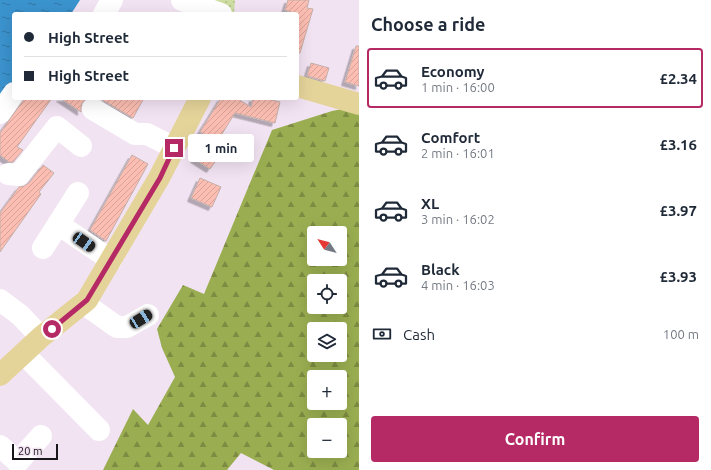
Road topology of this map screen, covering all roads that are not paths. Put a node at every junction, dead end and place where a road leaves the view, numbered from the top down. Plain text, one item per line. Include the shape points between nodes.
1 (107, 0) edge
2 (112, 0) edge
3 (122, 0) edge
4 (182, 0) edge
5 (105, 12) edge
6 (215, 12) edge
7 (299, 87) edge
8 (12, 96) edge
9 (199, 100) edge
10 (359, 104) edge
11 (93, 109) dead end
12 (0, 112) edge
13 (81, 146) dead end
14 (174, 148) junction
15 (3, 176) edge
16 (78, 193) dead end
17 (58, 224) junction
18 (43, 248) dead end
19 (111, 260) junction
20 (0, 300) edge
21 (83, 303) junction
22 (148, 315) dead end
23 (41, 337) junction
24 (25, 353) junction
25 (0, 375) edge
26 (99, 430) dead end
27 (41, 436) dead end
28 (0, 446) edge

1 - 2 street
2 - 3 street
2 - 5 street
4 - 6 street
7 - 10 main road
8 - 12 street
9 - 14 main road
11 - 14 street via 135,134 147,134
13 - 15 street via 57,127 20,175
14 - 19 main road via 160,178
16 - 17 street
17 - 18 street
17 - 19 street
19 - 21 main road
20 - 23 street via 20,315
21 - 22 street via 117,327 127,327
21 - 23 main road
23 - 24 main road
24 - 25 main road
24 - 26 street
27 - 28 street via 18,462

